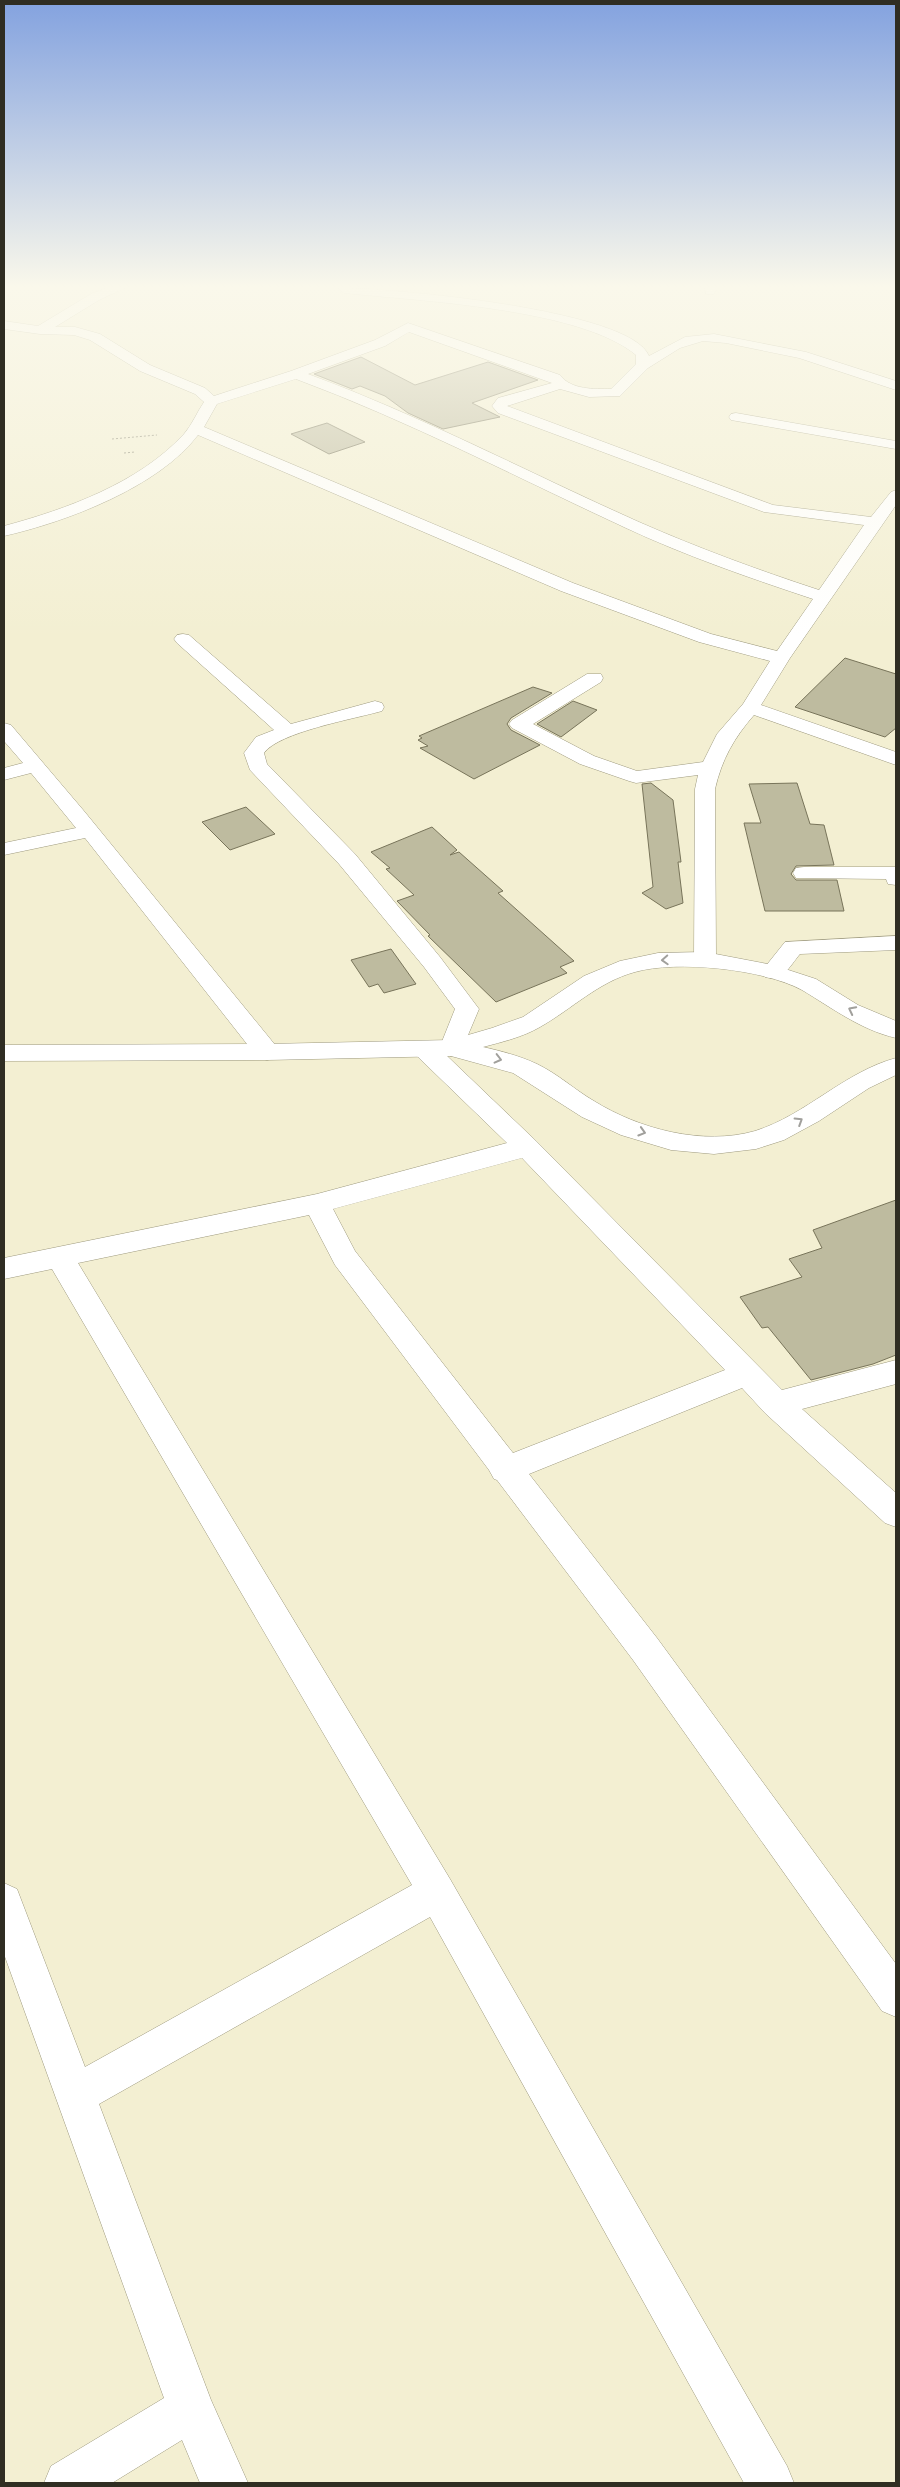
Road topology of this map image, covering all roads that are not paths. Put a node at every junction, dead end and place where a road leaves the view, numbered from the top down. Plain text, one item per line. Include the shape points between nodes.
1 (209, 404) edge
2 (367, 404) edge
3 (501, 404) edge
4 (736, 417) dead end
5 (192, 432) junction
6 (896, 445) edge
7 (896, 495) edge
8 (884, 517) edge
9 (4, 531) edge
10 (823, 597) junction
11 (183, 639) dead end
12 (781, 658) junction
13 (594, 678) dead end
14 (375, 707) dead end
15 (750, 707) junction
16 (4, 729) edge
17 (287, 731) junction
18 (896, 759) edge
19 (36, 766) junction
20 (710, 767) junction
21 (4, 774) edge
22 (90, 831) junction
23 (4, 849) edge
24 (804, 872) dead end
25 (896, 878) edge
26 (896, 943) edge
27 (705, 958) junction
28 (773, 972) junction
29 (896, 1030) edge
30 (438, 1049) junction
31 (267, 1052) junction
32 (4, 1053) edge
33 (896, 1066) edge
34 (527, 1147) junction
35 (317, 1204) junction
36 (59, 1256) junction
37 (4, 1268) edge
38 (896, 1372) edge
39 (746, 1374) junction
40 (776, 1404) junction
41 (505, 1470) junction
42 (896, 1513) edge
43 (437, 1892) junction
44 (4, 1902) edge
45 (896, 1997) edge
46 (75, 2095) junction
47 (191, 2408) junction
48 (68, 2483) edge
49 (224, 2483) edge
50 (770, 2483) edge

1 - 5 main road
2 - 10 main road via 467,446 634,525
3 - 8 main road via 503,410 761,506
4 - 6 main road
5 - 9 main road via 173,452 135,480 48,518
5 - 12 main road via 567,587 705,638
7 - 8 main road
8 - 10 main road
10 - 12 main road
11 - 17 main road
12 - 15 main road
13 - 20 main road via 519,724 587,760 636,778
14 - 17 main road
15 - 18 main road
15 - 20 main road via 727,734
16 - 19 main road
17 - 30 main road via 263,741 254,753 257,766 347,859 467,1009
19 - 21 main road
19 - 22 main road
20 - 27 main road via 705,789
22 - 23 main road
22 - 31 main road
24 - 25 main road via 895,873
26 - 28 main road via 794,948
27 - 28 main road
27 -> 30 main road via 658,960 628,966 592,981 531,1022 501,1034
29 -> 28 main road via 850,1010 808,984
30 - 31 main road
30 -> 33 main road via 507,1062 530,1071 590,1110 625,1127 675,1142 720,1144 755,1140 787,1129 864,1079
30 - 34 main road
31 - 32 main road
34 - 35 main road
34 - 39 main road
35 - 36 main road
35 - 41 main road via 345,1258
36 - 37 main road
36 - 43 main road
38 - 40 main road
39 - 40 main road
39 - 41 main road
40 - 42 main road
41 - 45 main road via 645,1649
43 - 46 main road
43 - 50 main road
44 - 46 main road
46 - 47 main road
47 - 48 main road
47 - 49 main road

